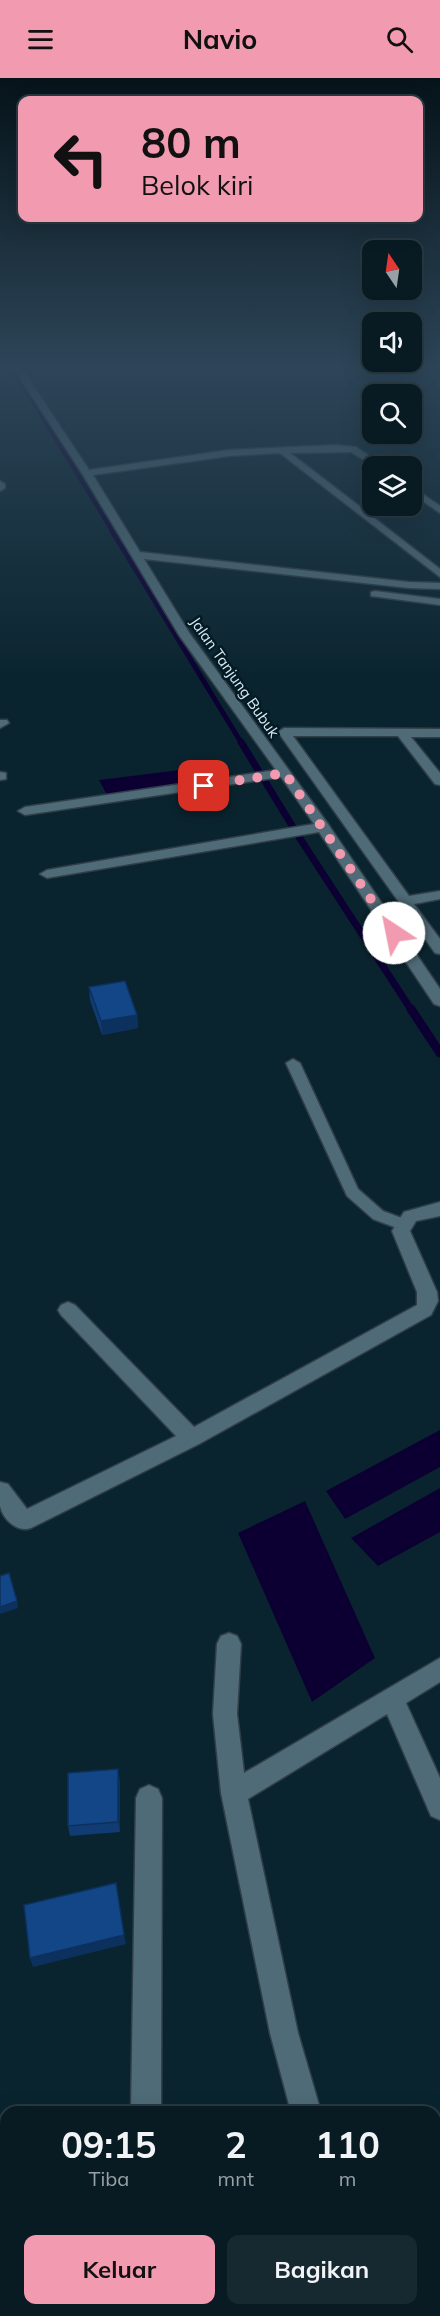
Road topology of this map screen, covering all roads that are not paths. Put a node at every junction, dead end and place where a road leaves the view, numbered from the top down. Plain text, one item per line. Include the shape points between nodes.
1 (84, 468) edge
2 (118, 468) edge
3 (305, 468) edge
4 (87, 473) junction
5 (0, 484) edge
6 (0, 488) edge
7 (422, 497) edge
8 (428, 501) junction
9 (422, 502) edge
10 (440, 510) edge
11 (362, 512) edge
12 (367, 516) edge
13 (137, 555) junction
14 (144, 566) junction
15 (440, 574) edge
16 (440, 586) edge
17 (321, 587) dead end
18 (369, 593) dead end
19 (440, 602) edge
20 (401, 732) junction
21 (440, 733) edge
22 (279, 774) junction
23 (440, 781) edge
24 (25, 811) dead end
25 (323, 827) junction
26 (47, 874) dead end
27 (440, 894) edge
28 (403, 897) junction
29 (372, 899) junction
30 (440, 950) edge
31 (440, 1001) edge
32 (293, 1063) dead end
33 (440, 1209) edge
34 (402, 1224) junction
35 (68, 1310) dead end
36 (192, 1438) junction
37 (0, 1491) edge
38 (229, 1644) dead end
39 (440, 1670) edge
40 (392, 1698) junction
41 (234, 1793) junction
42 (149, 1798) dead end
43 (440, 1807) edge
44 (146, 2106) edge
45 (304, 2106) edge

1 - 4 street, Jalan Tanjung Bubuk
2 - 4 street
3 - 11 street
4 - 13 street, Jalan Tanjung Bubuk
5 - 6 street
7 - 8 street
8 - 9 street
8 - 10 street
12 - 15 street
13 - 14 street, Jalan Tanjung Bubuk
13 - 16 street
14 - 17 street
14 - 22 street, Jalan Tanjung Bubuk via 185,635
18 - 19 street
20 - 21 street
20 - 23 street
20 - 28 street via 284,732
22 - 24 street
22 - 25 street, Jalan Tanjung Bubuk
25 - 26 street
25 - 29 street, Jalan Tanjung Bubuk
27 - 28 street
28 - 29 street
28 - 30 street
29 - 31 street, Jalan Tanjung Bubuk
32 - 34 lane via 352,1192 378,1215
33 - 34 street via 407,1218
34 - 36 street via 400,1231 427,1292 429,1301 424,1310
35 - 36 street
36 - 37 street via 23,1521
38 - 41 street via 225,1714
39 - 40 street
40 - 41 street
40 - 43 street
41 - 45 street via 284,2033
42 - 44 street

